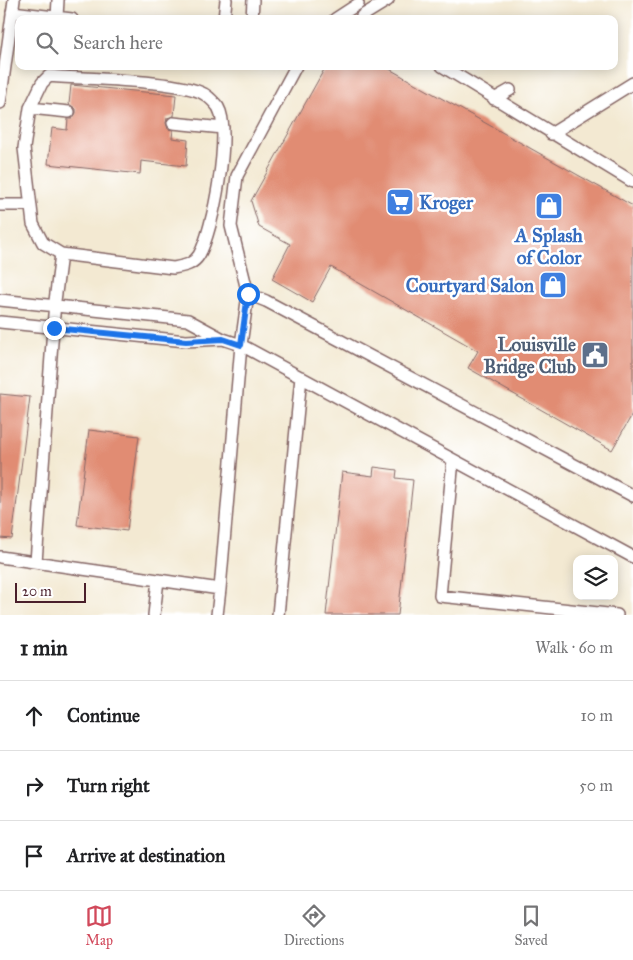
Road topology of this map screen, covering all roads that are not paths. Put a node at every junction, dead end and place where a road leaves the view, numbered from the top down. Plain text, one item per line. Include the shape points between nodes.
1 (14, 0) edge
2 (58, 0) edge
3 (226, 0) edge
4 (253, 0) edge
5 (388, 0) edge
6 (357, 2) edge
7 (12, 12) junction
8 (39, 15) edge
9 (57, 15) edge
10 (224, 15) edge
11 (252, 15) edge
12 (340, 15) edge
13 (363, 15) edge
14 (367, 15) edge
15 (294, 70) edge
16 (448, 70) edge
17 (633, 83) edge
18 (510, 90) dead end
19 (494, 99) junction
20 (0, 103) edge
21 (30, 108) junction
22 (68, 112) dead end
23 (173, 123) dead end
24 (223, 128) junction
25 (551, 134) junction
26 (632, 180) edge
27 (0, 205) edge
28 (30, 205) junction
29 (61, 254) junction
30 (248, 294) junction
31 (0, 300) edge
32 (55, 304) junction
33 (0, 322) edge
34 (54, 328) junction
35 (223, 339) junction
36 (241, 345) junction
37 (301, 377) junction
38 (453, 460) junction
39 (633, 496) edge
40 (0, 557) edge
41 (633, 557) edge
42 (36, 562) junction
43 (158, 580) junction
44 (220, 589) junction
45 (154, 615) edge
46 (217, 615) edge
47 (278, 615) edge
48 (617, 615) edge

1 - 7 lane
2 - 9 lane
3 - 10 lane
4 - 11 lane
5 - 14 lane
6 - 12 lane
6 - 13 lane
7 - 8 lane
7 - 20 lane
15 - 30 lane via 237,176 231,226
16 - 19 lane
17 - 25 lane
18 - 19 lane
19 - 25 lane
21 - 22 lane
21 - 24 lane via 49,76 182,86 204,94 218,107
21 - 28 lane via 24,148
23 - 24 lane
24 - 29 lane via 224,149 209,229 199,255 190,265 173,268
25 - 26 lane
27 - 28 lane
28 - 29 lane via 33,224 43,243
29 - 32 lane
30 - 36 lane
30 - 39 lane
31 - 32 lane
32 - 34 lane
32 - 35 lane via 188,320
33 - 34 lane
34 - 35 lane via 186,341
34 - 42 lane
35 - 36 lane
36 - 37 lane
36 - 44 lane
37 - 38 lane
37 - 47 lane
38 - 41 lane
38 - 48 lane via 440,596
40 - 42 lane
42 - 43 lane
43 - 44 lane
43 - 45 lane
44 - 46 lane

